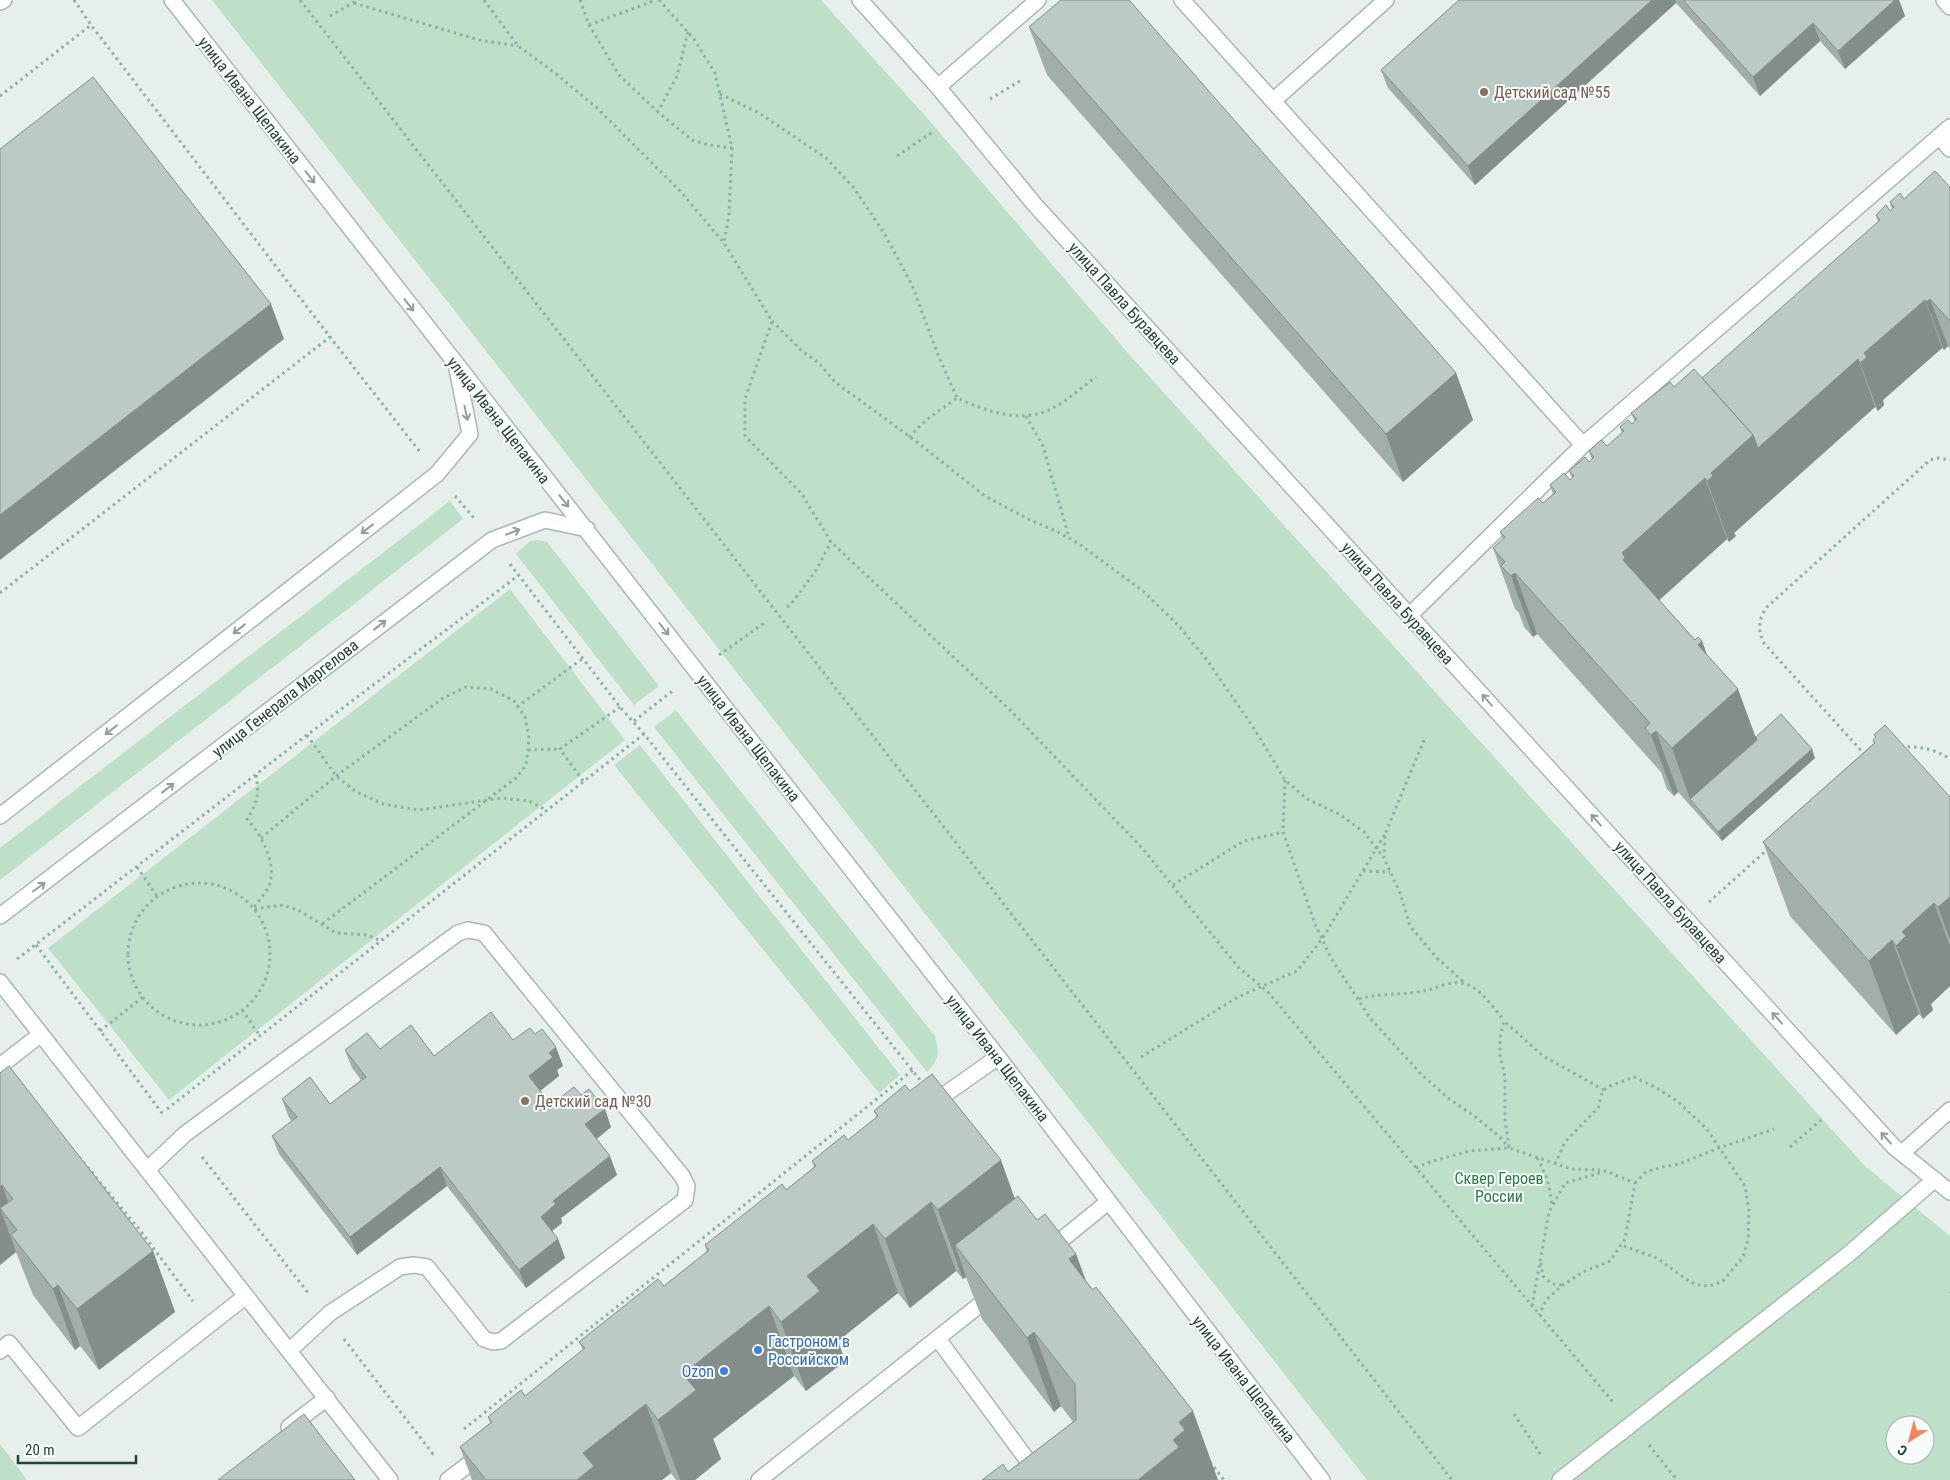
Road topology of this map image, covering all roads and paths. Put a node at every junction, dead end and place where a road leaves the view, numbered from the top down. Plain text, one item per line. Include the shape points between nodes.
1 (4, 0) edge
2 (74, 0) edge
3 (172, 0) edge
4 (300, 0) edge
5 (484, 0) edge
6 (580, 0) edge
7 (658, 0) edge
8 (860, 0) edge
9 (1038, 0) edge
10 (1182, 0) edge
11 (1386, 0) edge
12 (1944, 0) edge
13 (0, 2) edge
14 (356, 2) edge
15 (1950, 7) edge
16 (330, 16) dead end
17 (91, 25) junction
18 (589, 25) junction
19 (688, 32) junction
20 (518, 46) junction
21 (1020, 81) dead end
22 (938, 87) junction
23 (720, 94) junction
24 (0, 96) edge
25 (990, 99) dead end
26 (1273, 101) junction
27 (658, 112) junction
28 (934, 131) dead end
29 (1945, 131) edge
30 (732, 148) junction
31 (1950, 149) edge
32 (897, 156) dead end
33 (724, 244) junction
34 (772, 321) junction
35 (330, 337) junction
36 (456, 366) junction
37 (1096, 377) dead end
38 (957, 398) junction
39 (1026, 416) junction
40 (909, 437) junction
41 (1583, 445) junction
42 (1950, 460) edge
43 (438, 474) junction
44 (587, 529) junction
45 (1069, 538) junction
46 (492, 540) junction
47 (831, 542) junction
48 (519, 575) junction
49 (0, 593) edge
50 (787, 607) dead end
51 (1410, 615) junction
52 (767, 621) dead end
53 (756, 629) dead end
54 (583, 658) junction
55 (517, 707) junction
56 (620, 707) junction
57 (644, 734) junction
58 (307, 735) junction
59 (1424, 740) dead end
60 (1892, 748) edge
61 (560, 749) junction
62 (528, 750) junction
63 (1869, 759) edge
64 (1950, 759) edge
65 (256, 774) junction
66 (336, 776) junction
67 (1285, 780) junction
68 (582, 781) junction
69 (484, 801) junction
70 (546, 810) junction
71 (0, 816) edge
72 (1283, 832) junction
73 (1385, 834) junction
74 (261, 838) junction
75 (1775, 843) edge
76 (1376, 849) junction
77 (1384, 858) junction
78 (137, 867) junction
79 (1363, 871) junction
80 (1390, 872) junction
81 (1173, 885) junction
82 (157, 896) junction
83 (253, 909) junction
84 (0, 916) edge
85 (1688, 920) junction
86 (322, 924) junction
87 (1322, 938) junction
88 (381, 940) junction
89 (36, 946) junction
90 (14, 962) dead end
91 (0, 982) edge
92 (1466, 984) junction
93 (1262, 986) junction
94 (143, 997) junction
95 (1359, 999) junction
96 (242, 1010) junction
97 (1504, 1021) junction
98 (100, 1031) junction
99 (41, 1034) junction
100 (260, 1036) junction
101 (998, 1057) junction
102 (1141, 1057) dead end
103 (0, 1066) edge
104 (912, 1070) junction
105 (1604, 1090) junction
106 (936, 1100) junction
107 (1950, 1110) edge
108 (162, 1113) junction
109 (920, 1113) edge
110 (1821, 1120) dead end
111 (1774, 1129) dead end
112 (185, 1134) junction
113 (1790, 1147) dead end
114 (1509, 1148) junction
115 (1719, 1148) junction
116 (76, 1152) edge
117 (1902, 1153) junction
118 (1536, 1157) junction
119 (1555, 1164) junction
120 (1416, 1168) junction
121 (147, 1170) junction
122 (1606, 1171) junction
123 (1934, 1180) junction
124 (1635, 1183) junction
125 (1950, 1192) edge
126 (1108, 1202) junction
127 (1552, 1205) junction
128 (1621, 1245) junction
129 (1036, 1260) edge
130 (1540, 1260) junction
131 (1006, 1284) edge
132 (1563, 1285) junction
133 (246, 1296) junction
134 (1532, 1306) junction
135 (1539, 1315) junction
136 (326, 1316) junction
137 (210, 1323) junction
138 (938, 1339) junction
139 (0, 1351) edge
140 (289, 1351) junction
141 (327, 1398) junction
142 (1514, 1414) dead end
143 (1632, 1425) junction
144 (281, 1433) edge
145 (457, 1435) dead end
146 (495, 1443) edge
147 (441, 1448) dead end
148 (1541, 1455) dead end
149 (1206, 1456) dead end
150 (390, 1480) edge
151 (448, 1480) edge
152 (759, 1480) edge
153 (1042, 1480) edge
154 (1224, 1480) edge
155 (1322, 1480) edge
156 (1452, 1480) edge
157 (1560, 1480) edge
158 (1677, 1480) edge

1 - 13 street
2 - 17 path
3 -> 36 street, улица Ивана Щепакина
4 - 156 path
5 - 20 path
6 - 18 path
7 - 18 path
7 - 19 path
8 - 22 street, улица Павла Буравцева
9 - 22 street
10 - 26 street
11 - 26 street
12 - 15 street
14 - 16 path
14 - 20 path via 479,40
17 - 24 path
17 - 35 path
18 - 27 path via 619,75
19 - 23 path via 715,73
19 - 27 path via 677,76
20 - 33 path via 555,73 622,132 682,192
21 - 25 path
22 - 51 street, улица Павла Буравцева via 1035,205
23 - 30 path
23 - 38 path via 760,113 826,158 854,188 884,233 912,285
26 - 41 street
27 - 30 path via 692,140
28 - 32 path
29 - 31 street
29 - 41 street
30 - 33 path via 729,215
33 - 34 path
34 - 40 path via 819,363 835,382
34 - 47 path via 745,400 745,436 801,493
35 - 43 path
35 - 49 path
36 -> 43 street via 470,434
36 -> 44 street, улица Ивана Щепакина
37 - 39 path via 1051,409
38 - 39 path via 996,413
38 - 40 path
39 - 45 path via 1043,446
40 - 45 path via 985,496
41 - 51 street
42 - 63 path via 1930,460 1767,607 1760,617 1758,629 1762,642
43 - 46 path
43 -> 71 street
46 -> 44 street, улица Генерала Маргелова via 544,520
44 -> 101 street, улица Ивана Щепакина
45 - 67 path via 1135,585 1179,626 1231,694
46 - 48 path
84 -> 46 street, улица Генерала Маргелова
47 - 50 path via 815,572
47 - 81 path via 1010,710 1143,849
48 - 54 path
48 - 58 path
85 -> 51 street, улица Павла Буравцева
52 - 53 path
54 - 55 path
54 - 56 path
55 - 62 path via 525,717
55 - 66 path via 514,701 491,689 466,688 443,698
56 - 57 path
56 - 61 path
57 - 68 path
57 - 104 path
58 - 65 path
58 - 66 path
59 - 73 path
60 - 64 path via 1926,748
61 - 62 path
61 - 68 path
62 - 69 path via 526,765 516,778
65 - 74 path via 259,792 256,805 247,819
65 - 78 path
66 - 69 path via 354,791 392,806 419,810
66 - 74 path
67 - 72 path
67 - 76 path via 1307,799 1339,814 1364,832
68 - 70 path
69 - 70 path via 501,798 529,801
69 - 86 path
70 - 88 path
72 - 81 path via 1244,841
72 - 87 path
73 - 76 path
73 - 77 path
74 - 83 path via 270,868 270,883
75 - 85 path
76 - 77 path
76 - 79 path
77 - 80 path
78 - 82 path
78 - 89 path
79 - 80 path
79 - 87 path
80 - 92 path via 1410,926 1442,963
81 - 93 path via 1238,967
82 - 83 path via 174,887 210,884 237,894
82 - 94 path via 140,913 131,933 128,954 131,974
83 - 86 path via 283,905
83 - 96 path via 269,942 270,962 265,981 255,998
117 -> 85 street, улица Павла Буравцева
86 - 88 path via 336,933 368,934
87 - 93 path via 1296,971
87 - 95 path via 1331,958
88 - 100 path
89 - 90 path
89 - 98 path
91 - 99 street
92 - 95 path via 1451,983 1429,990
92 - 97 path via 1489,1000
93 - 102 path via 1238,997
93 - 120 path
94 - 96 path via 167,1018 185,1024 223,1021
94 - 98 path
95 - 114 path via 1370,1018 1421,1074 1500,1137
96 - 100 path
97 - 105 path via 1543,1056
97 - 114 path via 1500,1055 1505,1078
98 - 108 path
99 - 103 street
99 - 121 street
100 - 108 path
101 - 106 street
101 - 126 street, улица Ивана Щепакина
104 - 106 path
104 - 145 path
105 - 115 path via 1634,1077 1655,1087 1677,1101 1706,1128
105 - 119 path via 1598,1108 1565,1142
106 - 109 street
107 - 117 street
108 - 112 path
110 - 113 path
111 - 115 path
112 - 121 street
112 - 136 path
112 - 136 street via 458,933 468,930 484,933 687,1186 685,1200 501,1340 484,1339 427,1267 413,1265 400,1267
114 - 118 path
114 - 120 path via 1469,1151
115 - 124 path via 1679,1164 1646,1172
115 - 128 path via 1745,1186 1748,1211 1748,1240 1744,1257 1723,1281 1702,1286 1690,1282 1657,1258
116 - 137 path
117 - 123 street, улица Павла Буравцева
118 - 119 path
118 - 127 path via 1544,1169
119 - 122 path via 1571,1169
120 - 134 path
121 - 133 street
122 - 124 path
122 - 127 path via 1564,1183
123 - 125 street, улица Павла Буравцева
123 - 143 street via 1850,1253
124 - 128 path via 1625,1239
126 - 129 street
126 - 155 street, улица Ивана Щепакина
127 - 130 path
128 - 132 path via 1610,1261
130 - 132 path via 1543,1276 1552,1284
130 - 134 path
131 - 138 street
132 - 135 path via 1546,1300
133 - 137 street
133 - 140 street
134 - 135 path
135 - 143 path
136 - 140 street
136 - 147 path via 434,1454
137 - 139 street via 78,1428 9,1343
138 - 152 street
138 - 153 street
140 - 141 street
141 - 144 street
141 - 150 street
142 - 148 path
143 - 157 street
143 - 158 path
146 - 151 street
149 - 154 path

